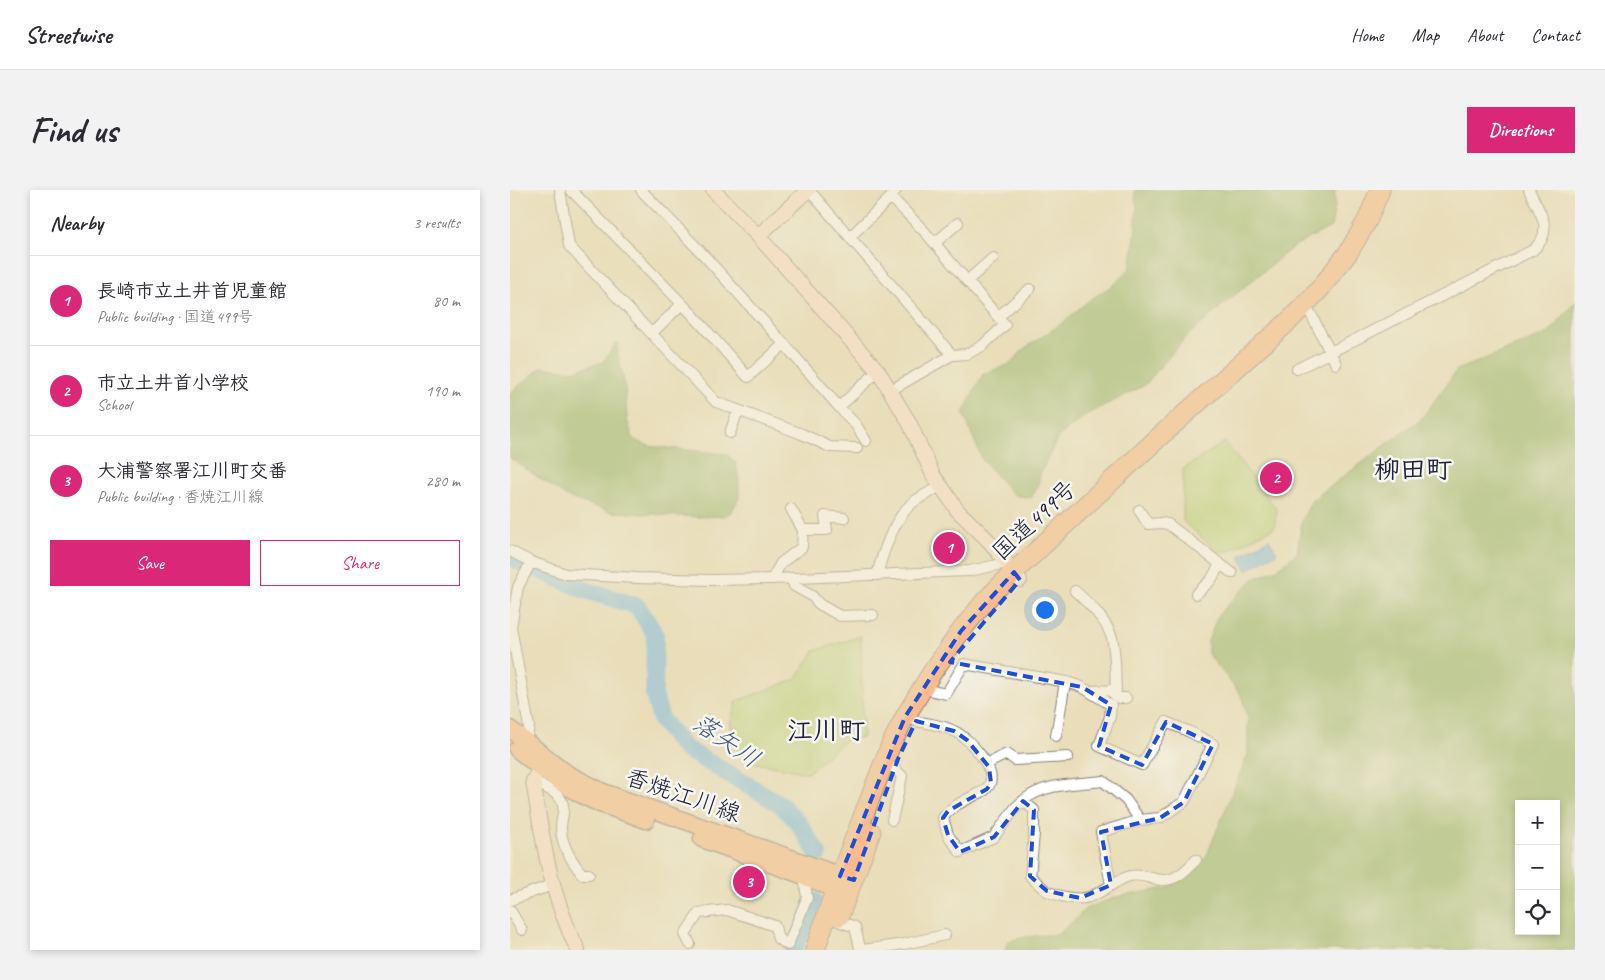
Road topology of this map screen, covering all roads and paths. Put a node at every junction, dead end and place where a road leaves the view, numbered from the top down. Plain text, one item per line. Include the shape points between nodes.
1 (560, 190) edge
2 (571, 190) edge
3 (641, 190) edge
4 (713, 190) edge
5 (808, 190) edge
6 (1380, 190) edge
7 (1391, 190) edge
8 (1529, 190) edge
9 (894, 193) edge
10 (958, 223) dead end
11 (758, 236) junction
12 (850, 237) junction
13 (935, 243) junction
14 (993, 258) dead end
15 (967, 280) junction
16 (1030, 289) dead end
17 (682, 304) junction
18 (1311, 314) junction
19 (998, 317) junction
20 (652, 332) junction
21 (784, 344) junction
22 (1330, 353) junction
23 (952, 354) junction
24 (1336, 364) dead end
25 (1297, 369) dead end
26 (878, 371) junction
27 (891, 390) junction
28 (839, 407) junction
29 (738, 410) junction
30 (730, 433) dead end
31 (866, 441) dead end
32 (857, 448) dead end
33 (941, 486) junction
34 (791, 509) dead end
35 (1139, 510) dead end
36 (844, 518) dead end
37 (803, 530) junction
38 (510, 551) edge
39 (531, 562) junction
40 (1220, 564) junction
41 (1014, 571) junction
42 (1232, 573) dead end
43 (877, 574) junction
44 (791, 578) junction
45 (772, 579) junction
46 (1075, 591) dead end
47 (1196, 594) dead end
48 (873, 615) dead end
49 (511, 627) edge
50 (1065, 682) junction
51 (1110, 690) junction
52 (932, 691) junction
53 (1088, 691) junction
54 (1126, 698) dead end
55 (916, 721) junction
56 (510, 729) edge
57 (1056, 736) dead end
58 (520, 747) edge
59 (1068, 757) dead end
60 (986, 764) junction
61 (894, 768) junction
62 (536, 774) junction
63 (1023, 801) junction
64 (892, 820) dead end
65 (1140, 820) junction
66 (1196, 860) dead end
67 (589, 874) dead end
68 (804, 876) junction
69 (844, 884) junction
70 (1111, 884) junction
71 (552, 885) junction
72 (510, 900) edge
73 (510, 910) edge
74 (838, 921) junction
75 (522, 930) dead end
76 (945, 934) dead end
77 (690, 944) dead end
78 (578, 950) edge
79 (815, 950) edge
80 (827, 950) edge
81 (863, 950) edge

1 - 20 street via 569,246
2 - 17 street
3 - 21 street
4 - 11 street
5 - 11 street
5 - 12 street
6 - 41 highway, 国道499号 via 1367,221 1348,252 1289,322
7 - 18 highway, 国道499号 via 1353,263
8 - 22 street via 1544,226 1541,243 1533,250
9 - 12 street
9 - 13 street
10 - 13 street
11 - 26 street
12 - 23 street
13 - 15 street
14 - 15 street
15 - 19 street
16 - 19 street
17 - 20 street
17 - 21 street via 748,377
18 - 22 street
18 - 41 highway, 国道499号 via 1054,550
19 - 23 street via 1005,325 982,346 967,354
20 - 29 street via 716,402
21 - 28 street
22 - 24 street
22 - 25 street
23 - 27 street
26 - 27 street
26 - 28 street
27 - 33 street
28 - 31 street
29 - 30 street
29 - 32 street via 830,447
33 - 41 street via 958,511
33 - 43 street via 903,512 882,555
34 - 37 street
35 - 40 street via 1148,524 1168,524
36 - 37 street via 825,516 827,530
37 - 45 street via 802,547 781,563
38 - 39 street
39 - 45 street via 566,574
39 - 49 street via 518,587
40 - 42 street
40 - 47 street via 1211,580
41 - 43 street
41 - 52 highway, 国道499号 via 990,611
41 - 69 highway, 国道499号 via 961,630 905,717 890,747
43 - 44 street
44 - 45 street
44 - 48 street via 794,586 840,616
46 - 51 street via 1093,608 1112,640 1116,690
49 - 58 street via 529,727
50 - 52 street via 964,664 946,694
50 - 53 street
50 - 57 street
51 - 53 street
51 - 54 street via 1118,698
52 - 55 highway, 国道499号
53 - 65 street via 1111,706 1098,746 1142,765 1166,722 1213,744 1184,802 1160,818
55 - 60 street via 954,731 967,740
55 - 61 highway, 国道499号
56 - 58 main road, 香焼江川線
58 - 62 main road, 香焼江川線
58 - 69 main road, 香焼江川線 via 603,792
59 - 60 street via 1015,760 1007,754
60 - 63 street via 991,782 987,789 948,810 943,818 948,835 960,852 994,837
61 - 64 street via 902,776
61 - 69 highway, 国道499号
62 - 67 street via 560,798 564,806 561,828 567,851 582,874
62 - 68 main road, 香焼江川線 via 562,783 598,803
62 - 71 street
63 - 65 street via 1037,791 1102,781 1126,800
63 - 70 street via 1034,810 1030,876 1047,891 1080,898 1088,898
65 - 70 street via 1100,832
66 - 70 street via 1174,878 1163,880 1131,875
68 - 69 main road, 香焼江川線
68 - 77 street via 807,898 788,945 778,939 775,926 727,910 699,913 685,934
69 - 74 highway, 国道499号
69 - 79 highway, 国道499号
71 - 72 street
71 - 78 street
73 - 75 street
74 - 80 highway, 国道499号
74 - 81 street via 855,927
76 - 81 street

